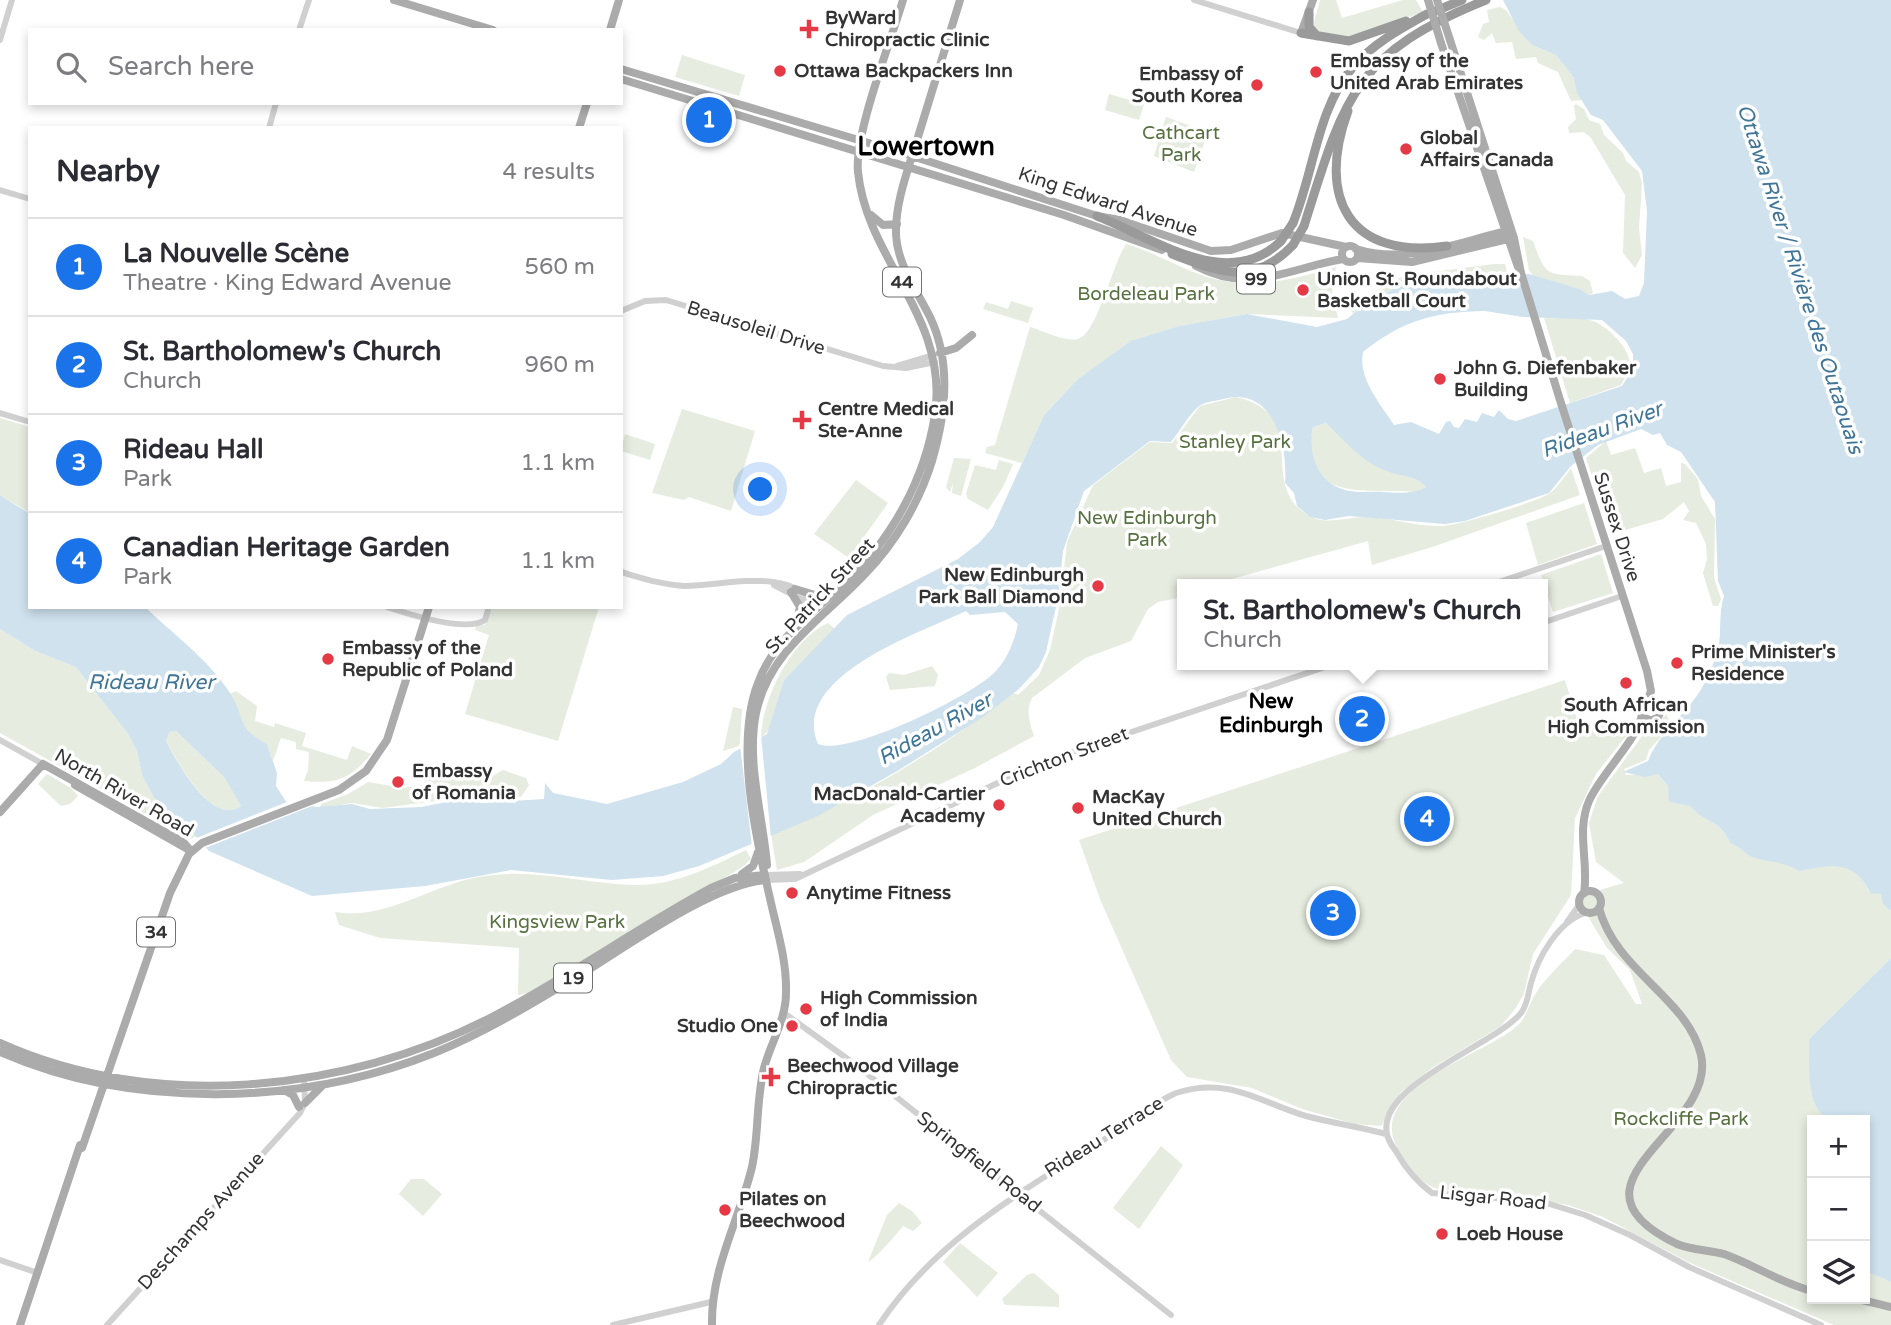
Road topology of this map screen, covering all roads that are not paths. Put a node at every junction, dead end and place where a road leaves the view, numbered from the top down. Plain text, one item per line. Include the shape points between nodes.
1 (12, 0) edge
2 (309, 0) edge
3 (394, 0) edge
4 (619, 0) edge
5 (903, 0) edge
6 (960, 0) edge
7 (1194, 0) edge
8 (1313, 0) edge
9 (1428, 0) edge
10 (1437, 0) edge
11 (1462, 0) edge
12 (1484, 1) edge
13 (1309, 12) junction
14 (1426, 14) junction
15 (300, 28) edge
16 (486, 28) edge
17 (611, 28) edge
18 (1301, 33) junction
19 (1318, 37) junction
20 (0, 40) edge
21 (1446, 41) junction
22 (623, 70) edge
23 (623, 79) edge
24 (1362, 82) junction
25 (275, 105) edge
26 (586, 105) edge
27 (755, 108) junction
28 (727, 111) junction
29 (1477, 123) junction
30 (270, 126) edge
31 (580, 126) edge
32 (1468, 126) junction
33 (860, 140) junction
34 (858, 152) junction
35 (912, 156) junction
36 (908, 168) junction
37 (926, 173) junction
38 (1003, 185) junction
39 (0, 190) edge
40 (903, 194) junction
41 (28, 198) edge
42 (1013, 200) junction
43 (867, 210) junction
44 (1097, 216) junction
45 (897, 224) junction
46 (1509, 235) junction
47 (1447, 246) junction
48 (1346, 247) junction
49 (1357, 253) junction
50 (1172, 254) junction
51 (1343, 259) junction
52 (623, 310) edge
53 (937, 334) junction
54 (971, 335) dead end
55 (960, 346) junction
56 (938, 357) junction
57 (0, 413) edge
58 (28, 421) edge
59 (1606, 546) junction
60 (623, 573) edge
61 (1508, 579) edge
62 (846, 582) junction
63 (793, 590) junction
64 (1622, 596) junction
65 (818, 608) junction
66 (393, 609) edge
67 (428, 609) edge
68 (488, 609) edge
69 (425, 619) junction
70 (1548, 621) edge
71 (792, 631) junction
72 (1316, 670) edge
73 (1647, 671) junction
74 (1646, 703) junction
75 (1658, 705) junction
76 (1642, 714) junction
77 (1652, 720) junction
78 (750, 739) junction
79 (0, 740) edge
80 (43, 764) junction
81 (1610, 766) junction
82 (0, 812) edge
83 (762, 844) junction
84 (191, 851) junction
85 (1585, 862) junction
86 (766, 878) junction
87 (728, 879) junction
88 (1584, 893) junction
89 (1597, 894) junction
90 (1578, 905) junction
91 (1599, 908) junction
92 (1586, 913) junction
93 (1557, 935) junction
94 (1615, 944) junction
95 (784, 1013) junction
96 (0, 1043) edge
97 (0, 1052) edge
98 (107, 1074) junction
99 (329, 1082) junction
100 (303, 1083) junction
101 (104, 1084) junction
102 (281, 1089) junction
103 (302, 1105) junction
104 (1387, 1134) junction
105 (1017, 1193) junction
106 (0, 1260) edge
107 (38, 1273) junction
108 (1807, 1290) edge
109 (711, 1302) junction
110 (1870, 1302) edge
111 (1891, 1307) edge
112 (1171, 1315) dead end
113 (20, 1325) edge
114 (107, 1325) edge
115 (613, 1325) edge
116 (712, 1325) edge
117 (879, 1325) edge
118 (1821, 1325) edge

1 - 20 street
2 - 15 street
3 - 16 main road
4 - 17 main road
5 - 33 main road, 44
6 - 35 main road, St. Patrick Street / 44
7 - 18 street
8 - 13 main road
9 - 21 main road, Sussex Drive, bridge
10 - 21 main road, Sussex Drive, bridge
11 - 14 highway
12 - 24 highway via 1416,33
13 - 18 main road
13 - 19 highway via 1310,29
14 - 19 highway via 1355,40
14 - 44 highway, bridge via 1372,49 1340,84 1293,223 1281,241 1253,260 1220,264
18 - 19 highway
21 - 29 main road, Sussex Drive
21 - 32 main road, Sussex Drive
22 - 27 main road, King Edward Avenue / 99
23 - 28 main road, King Edward Avenue / 99
24 - 47 highway via 1342,129 1335,163 1336,191 1348,216 1385,244
24 - 50 highway, bridge via 1342,111 1304,226 1293,245 1272,263 1244,273 1217,271
25 - 30 street
26 - 31 main road
27 - 28 main road via 747,113
27 - 33 main road, King Edward Avenue / 99
28 - 34 main road, King Edward Avenue / 99
29 - 32 main road
29 - 46 main road, Sussex Drive
32 - 46 main road, Sussex Drive
33 - 34 main road, 44
33 - 35 main road, King Edward Avenue / 99
34 - 36 main road, King Edward Avenue / 99
34 - 43 main road, 44
35 - 36 main road, St. Patrick Street / 44
35 - 38 main road, King Edward Avenue / 99
36 - 37 main road, King Edward Avenue / 99
36 - 40 main road, St. Patrick Street / 44
37 - 40 main road via 912,179
37 - 42 main road, King Edward Avenue / 99
38 - 42 main road
38 - 44 main road, King Edward Avenue / 99
39 - 41 street
40 - 45 main road, St. Patrick Street / 44
42 - 50 main road, King Edward Avenue / 99
43 - 45 main road via 883,225
43 - 56 main road, St. Patrick Street / 44
44 - 48 main road, King Edward Avenue / 99 via 1211,251 1231,250 1282,233
45 - 53 main road, St. Patrick Street / 44 via 902,261
46 - 47 main road
46 - 49 main road via 1412,262
46 - 59 main road, Sussex Drive
47 - 49 main road via 1403,255
48 - 49 main road, King Edward Avenue
48 - 51 main road
49 - 51 main road, King Edward Avenue via 1352,262
50 - 51 main road, King Edward Avenue / 99 via 1231,279 1272,278
52 - 56 street, Beausoleil Drive via 645,301 666,300 892,367
53 - 55 main road via 948,344
53 - 56 main road, St. Patrick Street / 44
54 - 55 main road
55 - 56 main road
56 - 62 main road, St. Patrick Street / 44 via 934,418 917,479 884,539
56 - 78 main road, St. Patrick Street / 44 via 945,394 940,427 916,502 874,565 798,636 778,661 761,696
57 - 58 street
59 - 61 street
59 - 64 main road, Sussex Drive
60 - 63 street via 682,586 765,582
62 - 63 main road via 820,595
62 - 65 main road, St. Patrick Street / 44
63 - 65 street
63 - 71 main road via 801,610
64 - 70 street
64 - 73 main road, Sussex Drive
65 - 71 main road, St. Patrick Street / 44
66 - 69 street
67 - 69 main road, 34
68 - 69 street via 483,622
69 - 84 main road, 34 via 381,751 360,776 324,796
71 - 78 main road, St. Patrick Street / 44 via 758,682
72 - 86 street, Crichton Street via 1042,762 805,873
73 - 74 main road, Sussex Drive via 1651,691
73 - 75 main road, Sussex Drive
74 - 75 main road
74 - 76 main road, Sussex Drive
75 - 77 main road via 1659,714
76 - 77 main road
76 - 81 main road, Sussex Drive
77 - 81 main road
78 - 83 main road, St. Patrick Street / 44
79 - 80 street, North River Road
80 - 82 main road
80 - 84 main road, North River Road
81 - 85 main road via 1586,812
83 - 86 main road, St. Patrick Street / 44
83 - 87 main road via 752,867
84 - 98 main road, 34 via 175,880
85 - 88 main road
85 - 89 main road
86 - 87 main road, 19
86 - 95 main road, 44 via 786,970
86 - 99 main road, 19 via 692,909 459,1042 399,1065
87 - 100 main road, 19 via 459,1033 382,1062
88 - 89 main road
88 - 90 main road
89 - 91 main road
90 - 92 main road
90 - 93 street
91 - 92 main road
91 - 94 main road
92 - 93 street
92 - 94 main road
93 - 104 street via 1536,964 1521,1013 1506,1028 1412,1088 1391,1111
94 - 108 main road via 1682,1018 1697,1043 1702,1063 1700,1082 1688,1107 1634,1171 1629,1188 1632,1208 1646,1224 1681,1245 1724,1254
95 - 105 street, Springfield Road
95 - 109 main road, 44 via 763,1073 750,1172
96 - 98 main road, 19
97 - 101 main road, 19 via 51,1072
98 - 100 main road, 19 via 208,1084
98 - 101 main road, 34
99 - 100 main road, 19
99 - 103 main road
100 - 102 main road, 19
100 - 103 street, Deschamps Avenue
101 - 102 main road, 19 via 201,1093
101 - 107 main road, 34
102 - 103 main road
103 - 114 street, Deschamps Avenue
104 - 105 street, Rideau Terrace via 1308,1117 1236,1090 1201,1087 1175,1093
104 - 118 street, Lisgar Road via 1418,1183 1432,1193 1543,1202 1585,1215
105 - 112 street, Springfield Road
105 - 117 street, Rideau Terrace via 936,1259
106 - 107 street
107 - 113 main road, 34
109 - 115 street
109 - 116 main road, 44
110 - 111 main road

